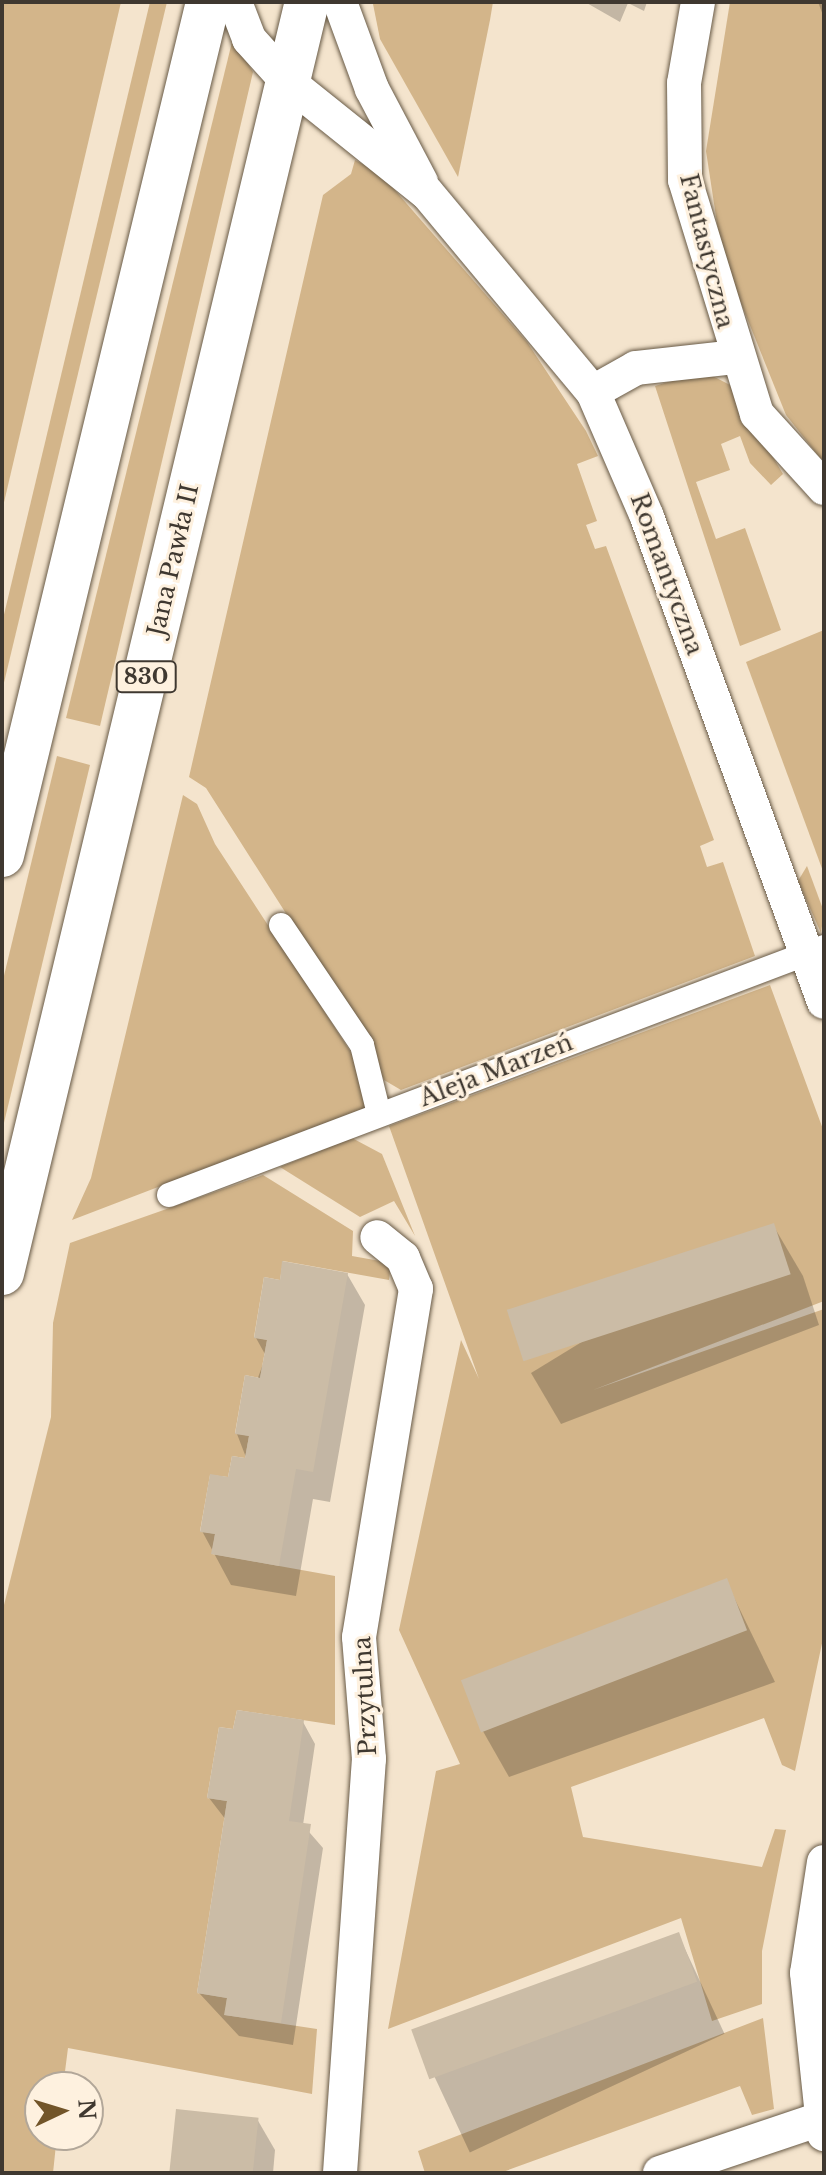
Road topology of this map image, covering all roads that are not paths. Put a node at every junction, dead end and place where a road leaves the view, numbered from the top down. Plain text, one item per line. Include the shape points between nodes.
1 (208, 2) edge
2 (235, 2) edge
3 (307, 2) edge
4 (340, 2) edge
5 (698, 2) edge
6 (287, 81) junction
7 (427, 193) junction
8 (735, 357) junction
9 (593, 392) junction
10 (824, 488) edge
11 (2, 855) edge
12 (281, 925) dead end
13 (815, 950) edge
14 (824, 1002) edge
15 (379, 1114) junction
16 (169, 1195) dead end
17 (377, 1237) dead end
18 (2, 1273) edge
19 (824, 1862) edge
20 (822, 2126) edge
21 (340, 2173) edge
22 (660, 2173) edge

1 - 11 main road
2 - 6 street via 249,39
3 - 6 main road, Jana Pawła II / 830
4 - 7 street, Romantyczna via 372,89
5 - 8 street, Fantastyczna via 684,83 685,180
6 - 7 street, Romantyczna
6 - 18 main road, Jana Pawła II / 830
7 - 9 street, Romantyczna
8 - 9 street, Fantastyczna via 636,368
8 - 10 street, Fantastyczna via 757,414
9 - 13 street, Romantyczna
12 - 15 street via 362,1045
13 - 14 street, Romantyczna
13 - 15 street, Aleja Marzeń
15 - 16 street, Aleja Marzeń
17 - 21 street, Przytulna via 403,1258 416,1289 359,1637 369,1759
19 - 20 street via 807,1973
20 - 22 street

